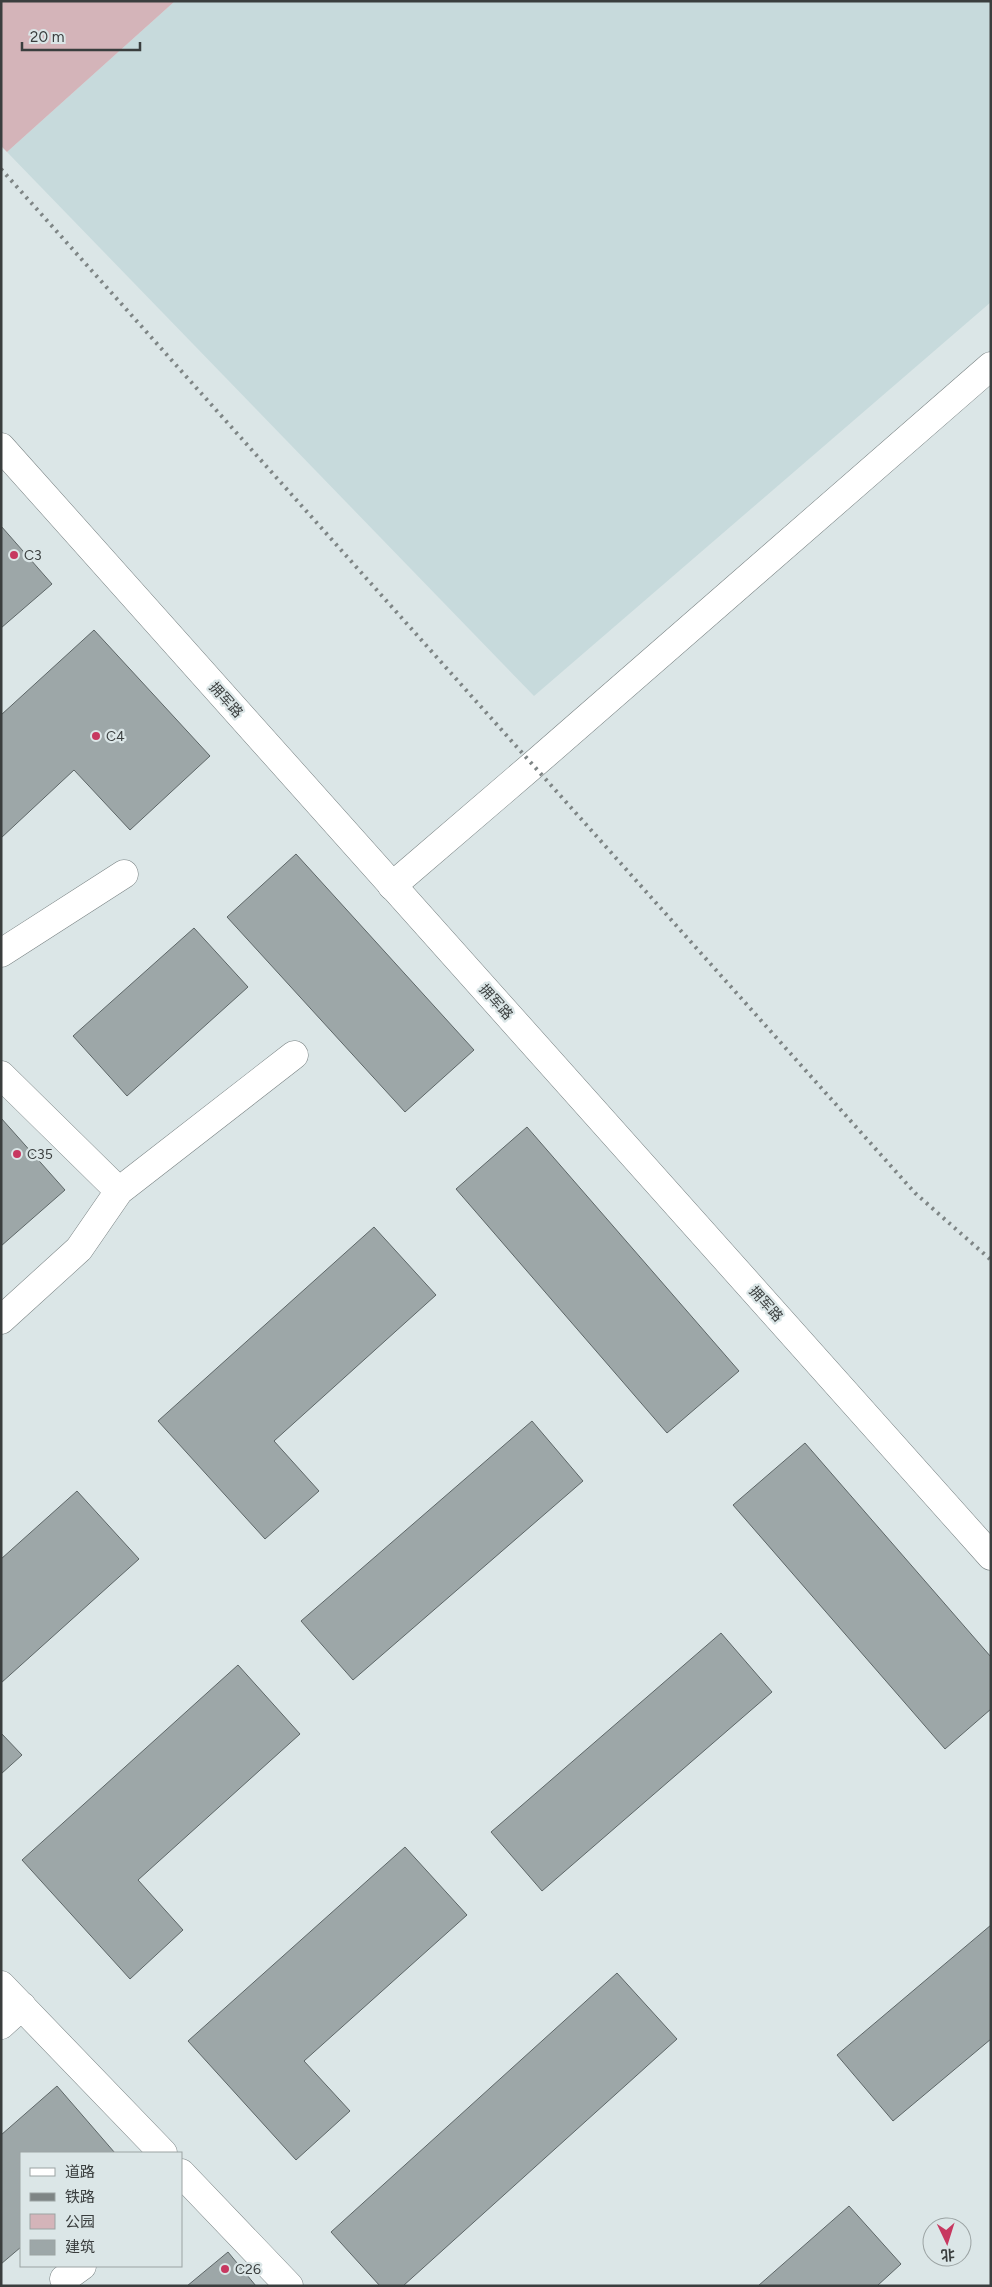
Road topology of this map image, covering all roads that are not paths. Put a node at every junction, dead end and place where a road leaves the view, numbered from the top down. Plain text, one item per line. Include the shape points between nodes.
1 (991, 366) edge
2 (1, 447) edge
3 (124, 874) dead end
4 (392, 886) junction
5 (1, 953) edge
6 (294, 1055) dead end
7 (1, 1075) edge
8 (119, 1191) junction
9 (1, 1320) edge
10 (991, 1556) edge
11 (1, 1985) edge
12 (22, 2006) junction
13 (1, 2025) edge
14 (162, 2152) edge
15 (184, 2180) edge
16 (289, 2286) edge

1 - 4 street
2 - 4 street, 拥军路
3 - 5 street
4 - 10 street, 拥军路
6 - 8 street
7 - 8 street
8 - 9 street via 78,1249
11 - 12 street
12 - 13 street
12 - 14 street
15 - 16 street

